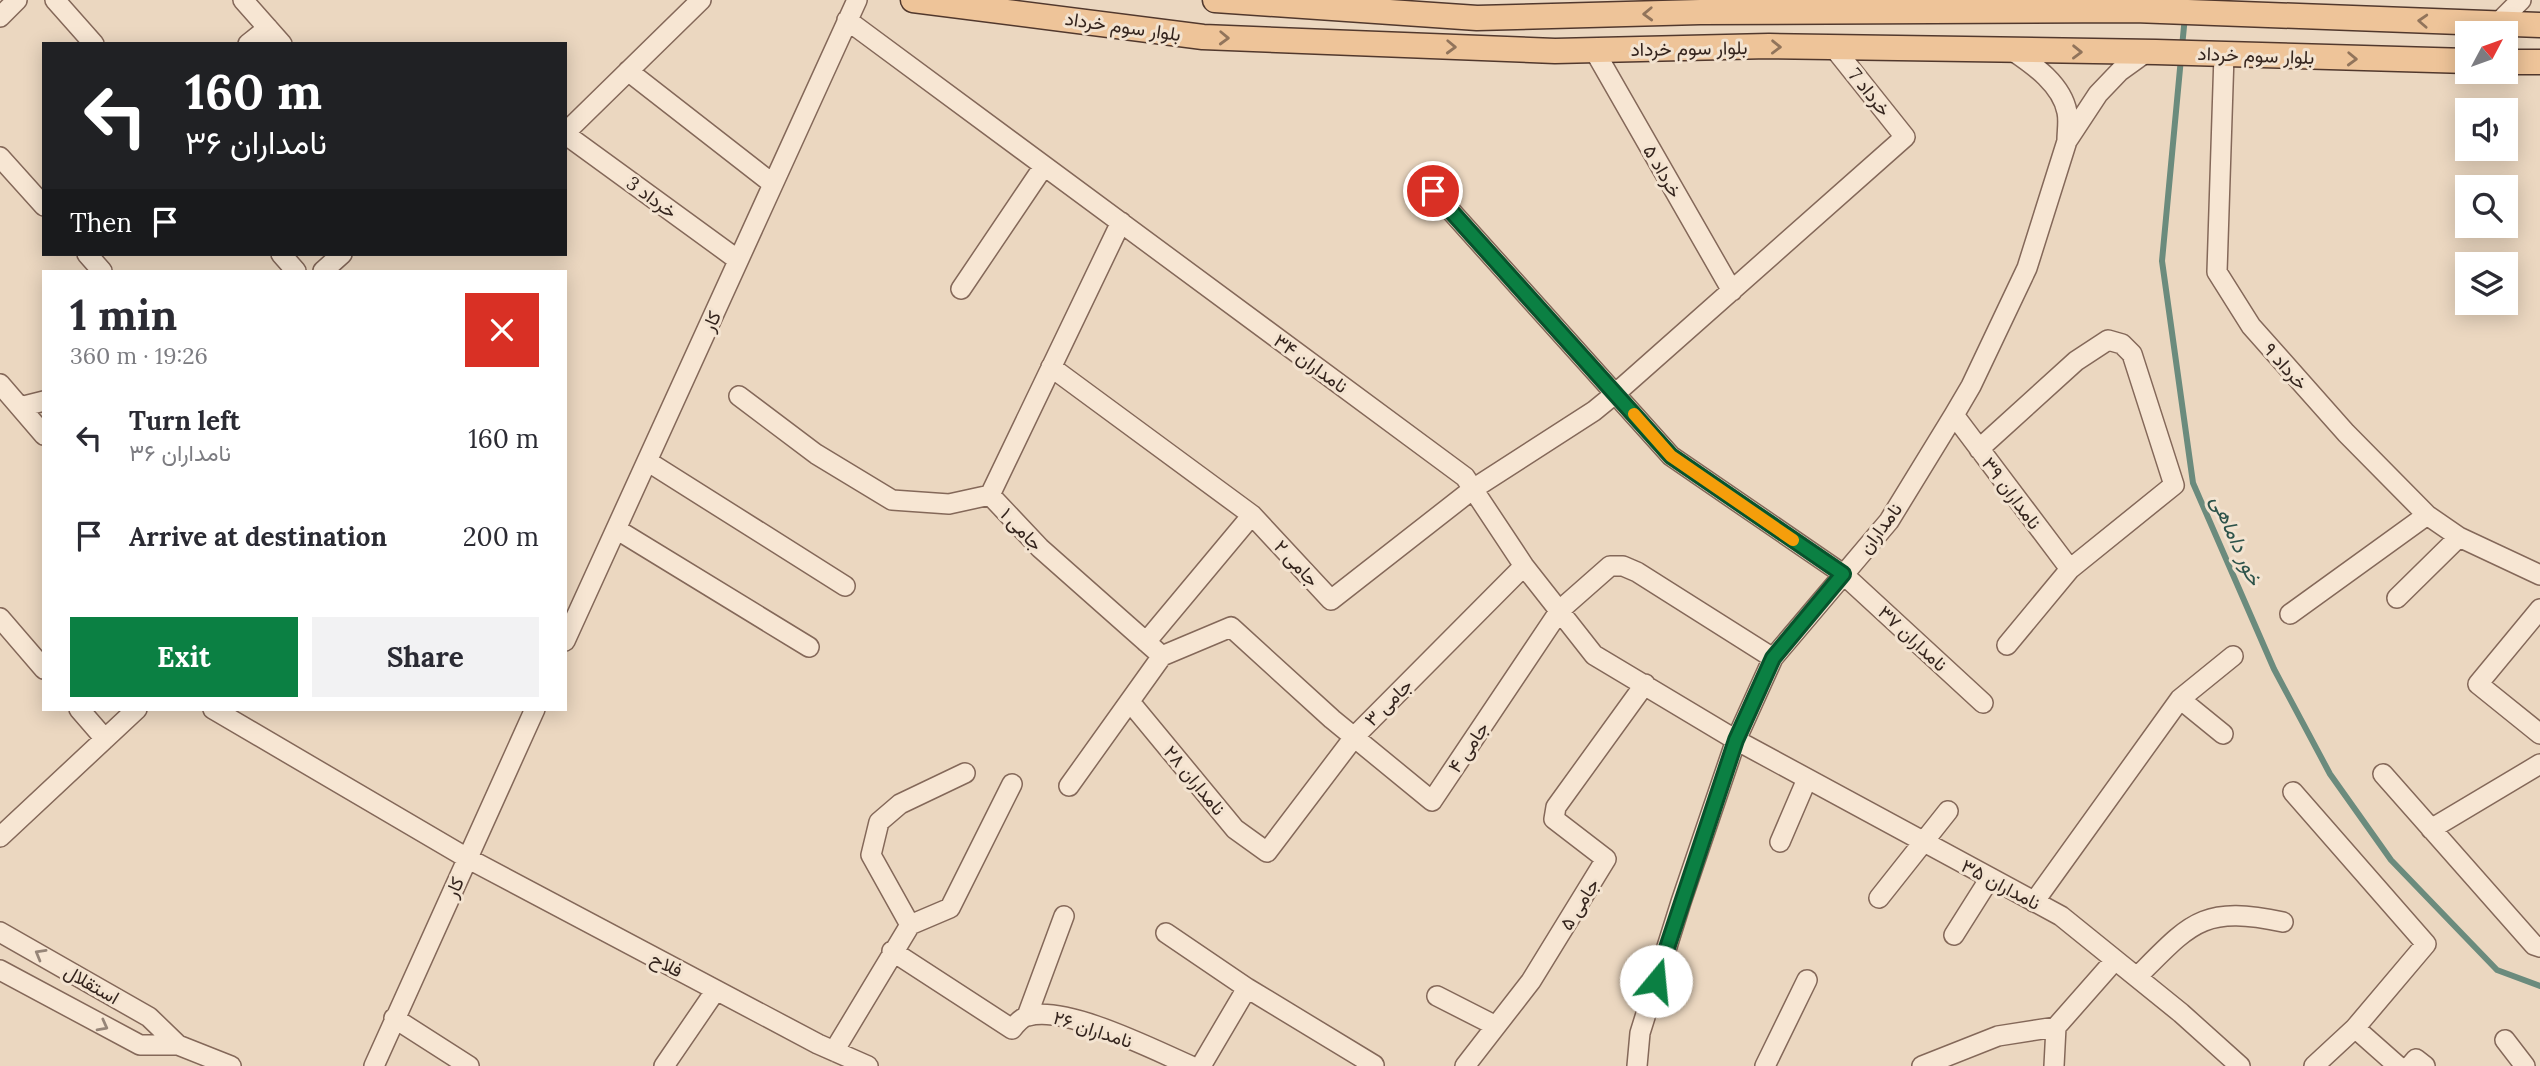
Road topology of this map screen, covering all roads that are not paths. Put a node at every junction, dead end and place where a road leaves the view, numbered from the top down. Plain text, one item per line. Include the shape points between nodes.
1 (17, 0) edge
2 (55, 0) edge
3 (243, 0) edge
4 (701, 0) edge
5 (857, 0) edge
6 (913, 0) edge
7 (1215, 0) edge
8 (1285, 2) edge
9 (2516, 2) edge
10 (1807, 6) edge
11 (2040, 6) edge
12 (2142, 7) edge
13 (2221, 8) edge
14 (1700, 12) junction
15 (0, 17) edge
16 (847, 20) junction
17 (2499, 21) edge
18 (2455, 23) edge
19 (2518, 25) edge
20 (2540, 25) edge
21 (268, 28) junction
22 (92, 42) edge
23 (250, 42) edge
24 (280, 42) edge
25 (1696, 48) junction
26 (1834, 48) junction
27 (1594, 50) junction
28 (2013, 51) junction
29 (2151, 52) junction
30 (2217, 54) junction
31 (2455, 61) edge
32 (2518, 62) edge
33 (2540, 62) edge
34 (628, 71) junction
35 (567, 132) edge
36 (567, 135) edge
37 (2067, 141) junction
38 (0, 157) edge
39 (1044, 166) junction
40 (773, 184) junction
41 (1433, 191) dead end
42 (42, 204) edge
43 (1121, 222) junction
44 (89, 256) edge
45 (283, 256) edge
46 (340, 256) edge
47 (738, 260) junction
48 (101, 270) edge
49 (295, 270) edge
50 (324, 270) edge
51 (961, 289) dead end
52 (1732, 291) junction
53 (1051, 367) junction
54 (0, 384) edge
55 (1616, 393) junction
56 (739, 396) dead end
57 (42, 402) edge
58 (20, 407) junction
59 (1954, 415) junction
60 (42, 433) edge
61 (1979, 449) junction
62 (647, 461) junction
63 (1473, 489) junction
64 (990, 495) junction
65 (1252, 515) junction
66 (2427, 515) junction
67 (616, 529) junction
68 (2459, 537) junction
69 (1524, 566) junction
70 (2070, 569) junction
71 (1843, 574) junction
72 (2540, 575) edge
73 (845, 586) dead end
74 (2397, 598) dead end
75 (2540, 609) edge
76 (1560, 610) junction
77 (2290, 614) dead end
78 (0, 618) edge
79 (567, 637) edge
80 (1146, 642) junction
81 (2007, 645) dead end
82 (809, 647) dead end
83 (1163, 656) junction
84 (2233, 656) dead end
85 (1773, 658) junction
86 (42, 666) edge
87 (1645, 684) junction
88 (2180, 699) junction
89 (1130, 702) junction
90 (1983, 703) dead end
91 (81, 711) edge
92 (135, 711) edge
93 (216, 711) edge
94 (534, 711) edge
95 (2223, 734) dead end
96 (2540, 734) edge
97 (1354, 736) junction
98 (105, 739) junction
99 (1736, 740) junction
100 (2540, 764) edge
101 (965, 773) dead end
102 (2383, 774) dead end
103 (1807, 779) junction
104 (1012, 784) dead end
105 (1069, 786) dead end
106 (2293, 792) dead end
107 (1948, 811) dead end
108 (2431, 829) junction
109 (0, 836) edge
110 (1922, 841) junction
111 (1780, 842) dead end
112 (1267, 852) joint
113 (467, 859) junction
114 (1990, 878) junction
115 (1879, 898) dead end
116 (2034, 902) junction
117 (1065, 916) dead end
118 (2283, 922) dead end
119 (910, 925) junction
120 (0, 932) edge
121 (1166, 933) dead end
122 (1954, 935) dead end
123 (2540, 947) edge
124 (892, 951) junction
125 (2115, 960) junction
126 (0, 970) edge
127 (2137, 977) junction
128 (1807, 980) dead end
129 (1247, 988) junction
130 (716, 990) junction
131 (1437, 996) dead end
132 (1027, 1016) junction
133 (394, 1018) junction
134 (1496, 1026) junction
135 (2056, 1027) junction
136 (2355, 1028) junction
137 (2505, 1040) dead end
138 (178, 1045) junction
139 (834, 1051) junction
140 (1374, 1065) edge
141 (231, 1066) edge
142 (374, 1066) edge
143 (469, 1066) edge
144 (664, 1066) edge
145 (868, 1066) edge
146 (1191, 1066) edge
147 (1201, 1066) edge
148 (1465, 1066) edge
149 (1637, 1066) edge
150 (1765, 1066) edge
151 (1922, 1066) edge
152 (2054, 1066) edge
153 (2240, 1066) edge
154 (2314, 1066) edge
155 (2398, 1066) edge
156 (2410, 1066) edge
157 (2425, 1066) edge
158 (2525, 1066) edge

1 - 15 street
2 - 22 street
3 - 21 street
4 - 34 street, خرداد 3
5 - 16 street, کار
6 -> 27 main road, بلوار سوم خرداد via 1203,37
7 - 8 main road, بلوار سوم خرداد
14 -> 8 main road, بلوار سوم خرداد via 1477,18
9 - 17 street
10 - 11 main road, بلوار سوم خرداد
10 - 14 main road, بلوار سوم خرداد
11 - 12 main road, بلوار سوم خرداد
12 - 13 main road, بلوار سوم خرداد
18 -> 13 main road, بلوار سوم خرداد
14 - 25 main road
16 - 39 street, نامداران ۳۴
16 - 40 street, کار
19 - 20 main road, بلوار سوم خرداد
21 - 23 street
21 - 24 street
25 -> 26 main road, بلوار سوم خرداد
25 - 27 main road, بلوار سوم خرداد
26 - 28 main road, بلوار سوم خرداد
26 - 52 street, خرداد 7 via 1905,137
27 - 52 street, خرداد ۵
28 -> 29 main road, بلوار سوم خرداد
28 - 37 street, نامداران via 2036,66 2057,90 2067,111
29 - 30 main road, بلوار سوم خرداد
29 - 37 street, نامداران via 2120,71 2098,94
30 -> 31 main road, بلوار سوم خرداد
30 - 66 street, خرداد ۹ via 2217,272 2251,327
32 - 33 main road
34 - 35 street, خرداد 3
34 - 40 street
36 - 47 street, خرداد 3
37 - 59 street, نامداران via 2027,268
38 - 42 street
39 - 43 street, نامداران ۳۴
39 - 51 street
40 - 47 street, کار
41 - 55 street, نامداران ۳۷
43 - 53 street, جامی ۱
43 - 63 street, نامداران ۳۴ via 1465,477
44 - 48 street
45 - 49 street
46 - 50 street
47 - 62 street, کار
52 - 55 street
53 - 64 street, جامی ۱
53 - 65 street
54 - 58 street
55 - 63 street
55 - 71 street, نامداران ۳۷ via 1671,456
56 - 64 street via 816,454 892,500 950,504
57 - 58 street
58 - 60 street
59 - 61 street, نامداران ۳۹
59 - 71 street, نامداران via 1889,521
61 - 70 street, نامداران ۳۹
61 - 70 street via 2094,347 2108,341 2122,344 2132,354 2174,485
62 - 67 street, کار
62 - 73 street
63 - 65 street, جامی ۲ via 1331,600
63 - 69 street, نامداران ۳۴
64 - 80 street, جامی ۱ via 1040,548
65 - 80 street
66 - 68 street, خرداد ۹
66 - 77 street
67 - 79 street, کار
67 - 82 street
68 - 72 street, خرداد ۹
68 - 74 street
69 - 76 street, نامداران ۳۴
69 - 97 street, جامی ۳
70 - 81 street
71 - 85 street, نامداران
71 - 90 street, نامداران ۳۷
75 - 96 street via 2478,684
76 - 85 street via 1610,566 1623,566
76 - 87 street, نامداران ۳۴ via 1594,655
76 - 97 street, جامی ۴ via 1432,801
78 - 86 street
80 - 83 street, جامی ۱
83 - 89 street
83 - 97 street via 1231,628
84 - 88 street
85 - 99 street, نامداران
87 - 99 street, نامداران ۳۴
87 - 134 street, جامی ۵ via 1556,807 1554,819 1606,859 1531,981
88 - 95 street
88 - 116 street
89 - 105 street
89 - 112 street, نامداران ۲۸ via 1235,829
91 - 98 street
92 - 98 street
93 - 113 street, فلاح
94 - 113 street, کار
97 - 112 street, جامی ۳
98 - 109 street
99 - 103 street, نامداران ۳۵
99 - 149 street, نامداران via 1640,1033
100 - 108 street
101 - 119 street via 900,804 879,822 871,855
102 - 108 street
103 - 110 street, نامداران ۳۵
103 - 111 street
104 - 119 street via 950,908
106 - 136 street via 2426,944
107 - 110 street
108 - 123 street via 2534,946
110 - 114 street, نامداران ۳۵
110 - 115 street
113 - 130 street, فلاح
113 - 133 street, کار
114 - 116 street, نامداران ۳۵
114 - 122 street
116 - 125 street, نامداران ۳۵ via 2061,916
117 - 132 street
118 - 127 street via 2216,916 2187,928
119 - 124 street
138 -> 120 street, استقلال via 149,1017
121 - 129 street
124 - 132 street, نامداران ۲۶ via 1012,1029
124 - 139 street
125 - 127 street, نامداران ۳۵
125 - 135 street
126 -> 138 street, استقلال via 140,1045
127 - 153 street, نامداران ۳۵
128 - 150 street
129 - 140 street
129 - 147 street
130 - 139 street, فلاح
130 - 144 street
131 - 134 street
132 - 146 street, نامداران ۲۶ via 1055,1014
133 - 142 street, کار
133 - 143 street
134 - 148 street, جامی ۵
135 - 151 street via 1998,1036
135 - 152 street
136 - 154 street
136 - 155 street
137 - 158 street
138 - 141 street, استقلال
139 - 145 street, فلاح
156 - 157 street via 2416,1059

